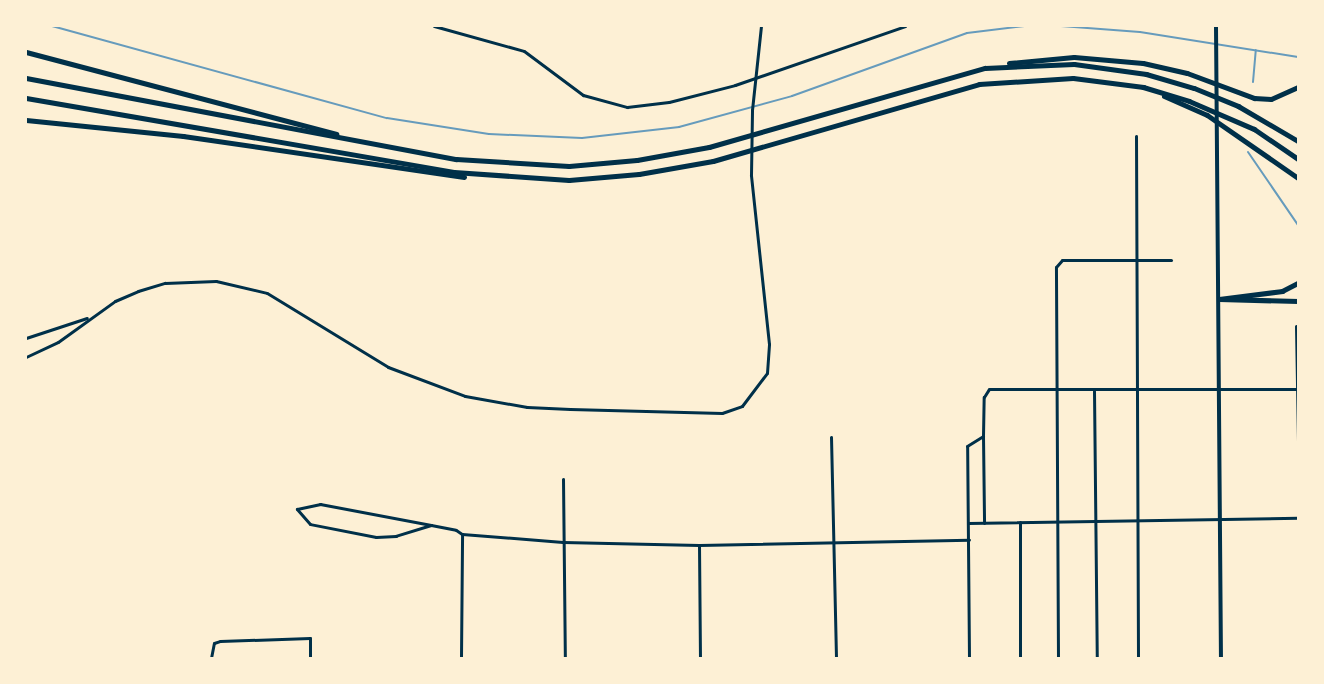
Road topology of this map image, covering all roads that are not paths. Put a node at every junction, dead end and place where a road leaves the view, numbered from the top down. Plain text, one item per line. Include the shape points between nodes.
1 (434, 26) edge
2 (472, 26) edge
3 (761, 26) edge
4 (888, 26) edge
5 (905, 26) edge
6 (1216, 26) edge
7 (890, 31) junction
8 (470, 33) junction
9 (26, 52) edge
10 (985, 68) junction
11 (26, 78) edge
12 (1143, 87) junction
13 (1299, 87) edge
14 (26, 98) edge
15 (26, 120) edge
16 (1136, 136) dead end
17 (1299, 141) edge
18 (370, 143) junction
19 (1299, 159) edge
20 (1299, 178) edge
21 (523, 179) junction
22 (1137, 260) junction
23 (1171, 260) dead end
24 (1299, 283) edge
25 (1219, 299) junction
26 (1299, 301) edge
27 (89, 318) junction
28 (1296, 326) dead end
29 (26, 338) edge
30 (26, 357) edge
31 (1298, 389) edge
32 (1057, 390) junction
33 (1219, 390) junction
34 (1094, 391) junction
35 (1137, 392) junction
36 (983, 436) junction
37 (831, 437) dead end
38 (1299, 442) edge
39 (562, 479) dead end
40 (1299, 518) edge
41 (1220, 519) junction
42 (1137, 520) junction
43 (1096, 521) junction
44 (1020, 522) junction
45 (1057, 522) junction
46 (968, 523) junction
47 (984, 523) junction
48 (431, 525) junction
49 (462, 534) junction
50 (969, 540) junction
51 (563, 542) junction
52 (833, 544) junction
53 (699, 545) junction
54 (211, 656) edge
55 (312, 658) edge
56 (371, 658) edge
57 (461, 658) edge
58 (565, 658) edge
59 (700, 658) edge
60 (836, 658) edge
61 (969, 658) edge
62 (1020, 658) edge
63 (1058, 658) edge
64 (1097, 658) edge
65 (1138, 658) edge
66 (1221, 658) edge

1 - 8 street
2 - 8 street
3 - 27 street via 752,174 768,315 767,373 742,406 722,413 527,407 465,396 388,367 267,293 216,281 165,283 115,301
4 - 7 street
5 - 7 street
6 - 25 main road
7 - 8 street via 735,85 669,102 627,107 593,100 535,56
9 - 18 highway
10 - 13 highway via 1034,58 1074,57 1143,63 1187,73 1254,98 1271,99
10 - 17 highway via 1074,64 1146,74 1238,106
10 - 18 highway via 718,145 637,160 524,165 456,159
11 - 18 highway
12 - 19 highway via 1232,118
12 - 20 highway via 1207,115
12 - 21 highway via 1073,78 990,82 687,166 593,179
14 - 21 highway via 454,172
15 - 21 highway via 183,136 406,171
16 - 22 street
22 - 23 street
22 - 32 street via 1062,260 1056,267
22 - 35 street
24 - 25 highway via 1282,291
25 - 26 highway
25 - 33 main road
27 - 29 street
27 - 30 street via 58,342
28 - 31 street
31 - 33 street
31 - 38 street
32 - 34 street
32 - 36 street via 988,389 984,397
32 - 45 street
33 - 35 street
33 - 41 main road
34 - 35 street
34 - 43 street
35 - 42 street
36 - 46 street via 967,447
36 - 47 street
37 - 52 street
39 - 51 street
40 - 41 street
41 - 42 street
41 - 66 main road
42 - 43 street
42 - 65 street
43 - 45 street
43 - 64 street
44 - 45 street
44 - 47 street
44 - 62 street
45 - 63 street
46 - 47 street
46 - 50 street
48 - 48 street via 320,504 297,509 310,524 376,537 396,536
48 - 49 street
49 - 51 street
49 - 57 street
50 - 52 street
50 - 61 street
51 - 53 street
51 - 58 street
52 - 53 street
52 - 60 street
53 - 59 street
54 - 55 street via 214,643 220,641 310,638
55 - 56 street

